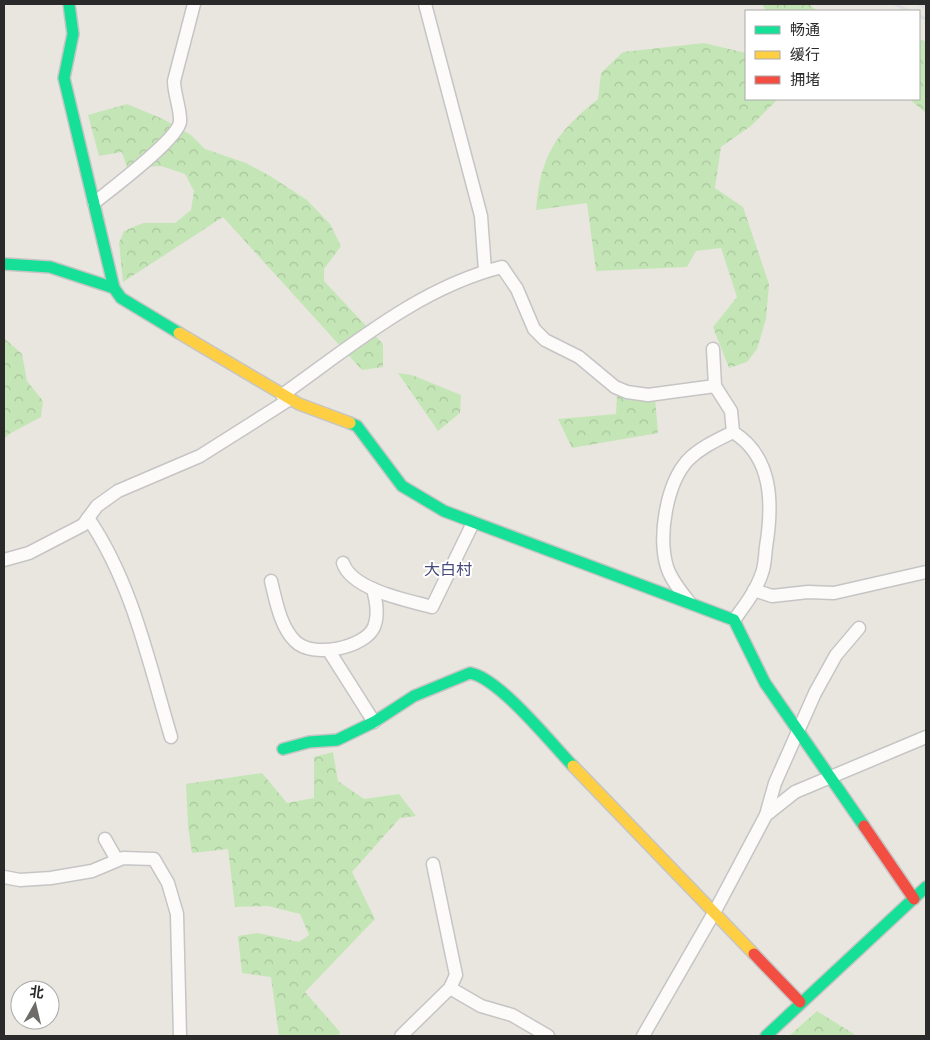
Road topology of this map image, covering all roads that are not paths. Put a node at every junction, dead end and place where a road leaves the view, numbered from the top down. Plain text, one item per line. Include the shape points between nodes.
1 (69, 4) edge
2 (194, 4) edge
3 (425, 4) edge
4 (94, 203) junction
5 (4, 264) edge
6 (486, 271) junction
7 (114, 288) junction
8 (713, 349) dead end
9 (715, 386) junction
10 (286, 397) junction
11 (734, 432) junction
12 (88, 518) junction
13 (473, 523) junction
14 (4, 560) edge
15 (343, 563) dead end
16 (926, 572) edge
17 (271, 581) dead end
18 (373, 589) junction
19 (754, 590) junction
20 (691, 605) junction
21 (734, 620) junction
22 (859, 628) dead end
23 (329, 652) junction
24 (374, 722) junction
25 (799, 733) junction
26 (171, 737) dead end
27 (926, 737) edge
28 (283, 749) dead end
29 (830, 778) junction
30 (766, 815) junction
31 (105, 839) dead end
32 (117, 860) junction
33 (433, 864) dead end
34 (4, 877) edge
35 (926, 887) edge
36 (914, 899) junction
37 (715, 911) junction
38 (450, 988) junction
39 (800, 1002) junction
40 (180, 1036) edge
41 (401, 1036) edge
42 (548, 1036) edge
43 (644, 1036) edge
44 (766, 1036) edge

1 - 4 street via 73,34 64,78
2 - 4 street via 174,81 180,120 178,129
3 - 6 street via 481,216
4 - 7 street
5 - 7 street via 50,267
6 - 9 street via 502,267 534,329 545,340 579,357 615,387 648,395
6 - 10 street via 447,287 398,314
7 - 10 street via 120,298
8 - 9 street
9 - 11 street via 730,411
10 - 12 street via 200,456 118,491 97,506
10 - 13 street via 357,426 402,486 444,511
11 - 19 street via 754,450 765,467 768,484 768,537 762,573
11 - 20 street via 704,446 688,461 670,493 664,547 667,568
12 - 14 street via 83,525 29,553
12 - 26 street via 100,535 125,588
13 - 18 street via 432,607
13 - 20 street
15 - 18 street via 345,570
16 - 19 street via 834,593 772,596
17 - 23 street via 284,626 295,642 304,648
18 - 23 street via 377,607 371,632 352,644
19 - 21 street
20 - 21 street
21 - 25 street via 765,684
22 - 25 street via 836,655 815,693
23 - 24 street
24 - 28 street via 337,740 309,742
24 - 37 street via 414,696 477,673 499,689
25 - 29 street
25 - 30 street via 775,784
27 - 29 street
29 - 30 street via 795,792
29 - 36 street
30 - 37 street
31 - 32 street
32 - 34 street via 92,871 51,878 20,880
32 - 40 street via 154,859 168,883 176,914
33 - 38 street via 456,975
35 - 36 street
36 - 39 street
37 - 39 street
37 - 43 street
38 - 41 street
38 - 42 street via 481,1006 512,1016
39 - 44 street

